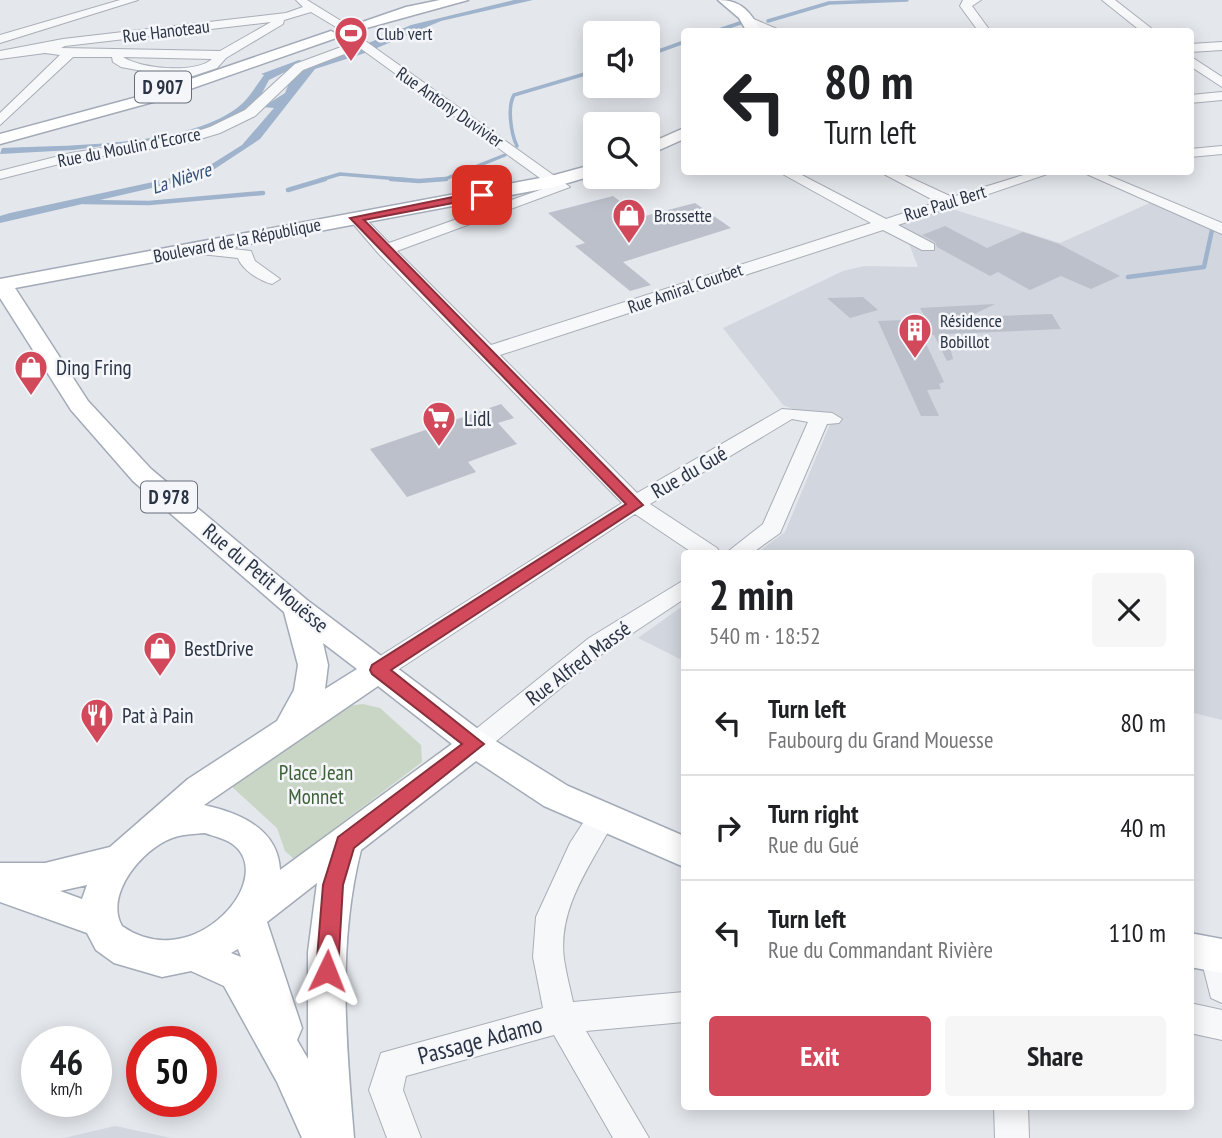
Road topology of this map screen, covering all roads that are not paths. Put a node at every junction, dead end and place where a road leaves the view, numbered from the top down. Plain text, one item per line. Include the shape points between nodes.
1 (99, 0) edge
2 (132, 0) edge
3 (300, 0) edge
4 (434, 0) edge
5 (460, 0) edge
6 (725, 0) edge
7 (975, 0) edge
8 (1108, 0) edge
9 (117, 5) junction
10 (311, 8) junction
11 (288, 16) junction
12 (752, 26) edge
13 (336, 28) junction
14 (982, 28) edge
15 (1145, 28) edge
16 (27, 32) junction
17 (0, 39) edge
18 (360, 44) junction
19 (1222, 46) edge
20 (1194, 48) edge
21 (43, 49) junction
22 (70, 53) junction
23 (109, 54) junction
24 (0, 55) edge
25 (222, 55) junction
26 (1194, 63) edge
27 (1222, 83) edge
28 (1222, 96) edge
29 (1194, 99) edge
30 (0, 121) edge
31 (0, 133) edge
32 (681, 134) edge
33 (0, 139) edge
34 (681, 141) edge
35 (660, 144) edge
36 (660, 147) edge
37 (1222, 150) edge
38 (1194, 153) edge
39 (583, 173) edge
40 (0, 175) edge
41 (792, 175) edge
42 (893, 175) edge
43 (1036, 175) edge
44 (1096, 175) edge
45 (554, 181) junction
46 (949, 202) junction
47 (356, 218) junction
48 (883, 222) junction
49 (1222, 229) edge
50 (928, 247) dead end
51 (188, 249) junction
52 (384, 250) junction
53 (272, 279) dead end
54 (1, 284) edge
55 (486, 353) junction
56 (636, 505) junction
57 (704, 550) edge
58 (741, 550) edge
59 (681, 590) edge
60 (297, 607) junction
61 (378, 670) junction
62 (287, 729) junction
63 (475, 744) junction
64 (602, 817) junction
65 (345, 843) junction
66 (681, 851) edge
67 (126, 852) junction
68 (0, 878) edge
69 (0, 886) edge
70 (249, 915) junction
71 (102, 922) junction
72 (193, 954) junction
73 (681, 1007) edge
74 (561, 1018) junction
75 (1194, 1019) edge
76 (1222, 1025) edge
77 (291, 1068) junction
78 (1011, 1110) edge
79 (324, 1138) edge
80 (333, 1138) edge
81 (404, 1138) edge
82 (632, 1138) edge
83 (1012, 1138) edge

1 - 9 street
2 - 9 street
3 - 10 street, Rue Antony Duvivier
4 - 13 main road, D 907
5 - 13 main road, D 907
6 - 12 main road
7 - 14 street via 966,6
8 - 15 street
9 - 16 street
10 - 11 street
10 - 13 street, Rue Antony Duvivier
11 - 21 street, Rue Hanoteau
11 - 25 street
13 - 18 street, Rue Antony Duvivier
13 - 31 main road, D 907 via 120,101
13 - 33 main road, D 907 via 147,99
16 - 17 street
16 - 21 street
18 - 40 street, Rue du Moulin d'Ecorce via 299,67 250,113 196,136 71,157
18 - 45 street, Rue Antony Duvivier
19 - 20 street
21 - 22 street
21 - 24 street
22 - 23 street
22 - 30 street
23 - 25 street
23 - 25 street via 125,64 183,73 213,65
26 - 27 street
28 - 29 street
32 - 35 main road
34 - 36 main road
37 - 38 street
39 - 45 main road, Boulevard de la République
41 - 48 street
42 - 46 street
43 - 46 street, Rue Paul Bert
44 - 49 street
45 - 47 main road, Boulevard de la République
45 - 52 street, Boulevard de la République via 561,189
46 - 48 street, Rue Paul Bert
47 - 51 main road, Boulevard de la République
47 - 52 street
48 - 50 street
48 - 55 street, Rue Amiral Courbet
51 - 53 street via 246,254 247,263
51 - 54 main road, Boulevard de la République
52 - 55 street
54 - 60 main road, Rue du Petit Mouësse / D 978 via 79,405 142,475
55 - 56 street
56 - 57 street
56 - 58 street, Rue du Gué via 789,413 826,418 772,528
56 - 61 street, Rue du Gué
59 - 63 street, Rue Alfred Massé via 598,644
60 - 61 main road, Rue du Petit Mouësse / D 978
60 - 62 main road via 316,672 306,703
61 - 62 main road
61 - 63 main road, D 978
62 - 67 main road via 200,789
63 - 64 main road, D 978 via 556,796
63 - 65 main road
64 - 66 main road, D 978
64 - 74 street via 580,852 551,917 548,957
65 - 70 main road
65 - 80 main road via 333,885 327,943 326,1027
67 - 68 main road via 58,878
67 - 70 main road via 157,829 182,821 206,818 229,822 260,848 265,868 262,890
67 - 71 main road via 104,881 99,901
69 - 71 main road
70 - 72 main road via 214,945
70 - 77 main road
71 - 72 main road via 110,938 146,958
72 - 77 main road via 237,974
73 - 74 street
74 - 81 street, Passage Adamo via 393,1064 386,1090
74 - 82 street
75 - 76 street
77 - 79 main road
78 - 83 street

